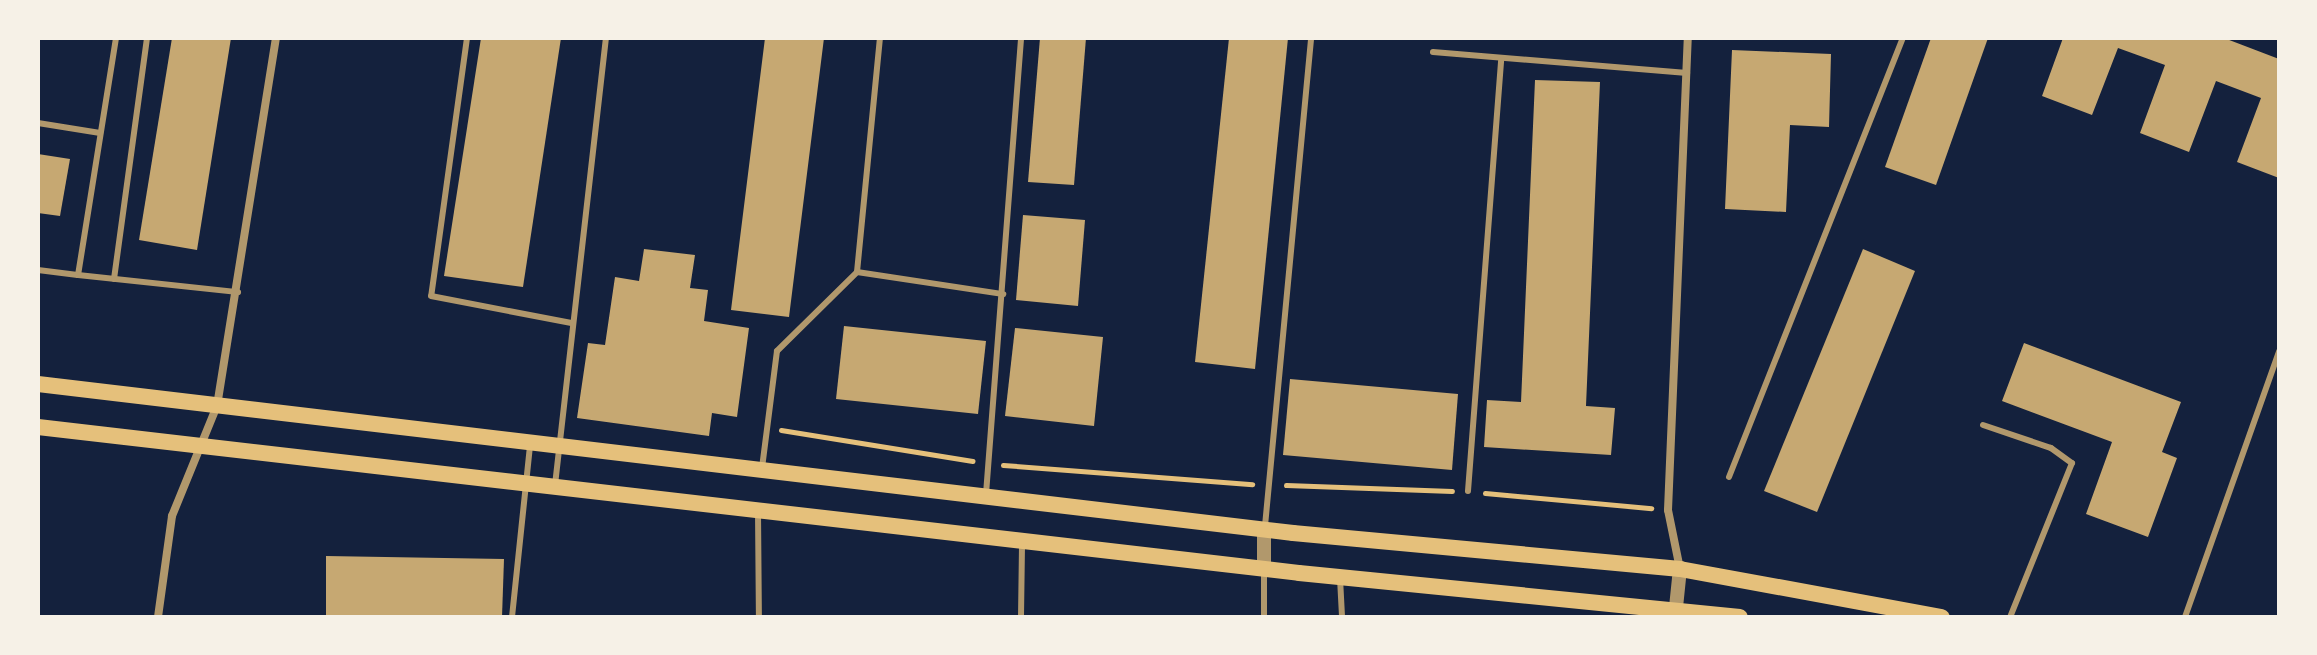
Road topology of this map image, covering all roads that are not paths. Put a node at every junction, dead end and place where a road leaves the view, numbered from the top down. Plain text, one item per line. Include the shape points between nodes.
1 (116, 38) edge
2 (147, 38) edge
3 (276, 38) edge
4 (467, 38) edge
5 (606, 38) edge
6 (880, 38) edge
7 (1021, 38) edge
8 (1311, 38) edge
9 (1688, 38) edge
10 (1903, 38) edge
11 (1433, 52) dead end
12 (1501, 58) junction
13 (1687, 73) junction
14 (38, 123) edge
15 (100, 133) junction
16 (38, 270) edge
17 (857, 272) junction
18 (78, 275) junction
19 (114, 279) junction
20 (238, 292) junction
21 (1003, 294) junction
22 (571, 323) junction
23 (2279, 351) edge
24 (38, 384) edge
25 (217, 406) junction
26 (1983, 425) dead end
27 (38, 427) edge
28 (530, 445) junction
29 (200, 447) junction
30 (557, 448) junction
31 (762, 471) junction
32 (1729, 477) dead end
33 (526, 486) junction
34 (555, 489) junction
35 (1468, 491) road end
36 (985, 497) junction
37 (758, 512) junction
38 (1264, 530) junction
39 (1022, 542) junction
40 (1264, 569) junction
41 (1680, 569) junction
42 (1340, 578) junction
43 (1675, 612) edge
44 (158, 617) edge
45 (512, 617) edge
46 (759, 617) edge
47 (1021, 617) edge
48 (1264, 617) edge
49 (1342, 617) edge
50 (1740, 617) edge
51 (1942, 617) edge
52 (2010, 617) edge
53 (2185, 617) edge

1 - 15 lane
2 - 19 lane
3 - 20 street
4 - 22 lane via 431,296
5 - 22 lane
6 - 17 lane
7 - 21 lane
8 - 38 lane
9 - 13 street
10 - 32 lane
11 - 12 lane
12 - 13 lane
12 - 35 lane
13 - 41 street via 1668,510
14 - 15 lane
15 - 18 lane
16 - 18 lane
17 - 21 lane
17 - 31 lane via 777,351
18 - 19 lane
19 - 20 lane
20 - 25 street
21 - 36 lane
22 - 30 lane
23 - 53 lane
24 - 25 main road
25 - 28 main road
25 - 29 street
26 - 52 lane via 2051,448 2072,463
27 - 29 main road
28 - 30 main road
28 - 33 lane
29 - 33 main road
29 - 44 street via 172,516
30 - 31 main road
30 - 34 lane
31 - 36 main road
33 - 34 main road
33 - 45 lane
34 - 37 main road
36 - 38 main road
37 - 39 main road
37 - 46 lane
38 - 40 street
38 - 41 main road
39 - 40 main road
39 - 47 lane
40 - 42 main road
40 - 48 lane
41 - 43 street
41 - 51 main road
42 - 43 main road
42 - 49 lane
43 - 50 main road

